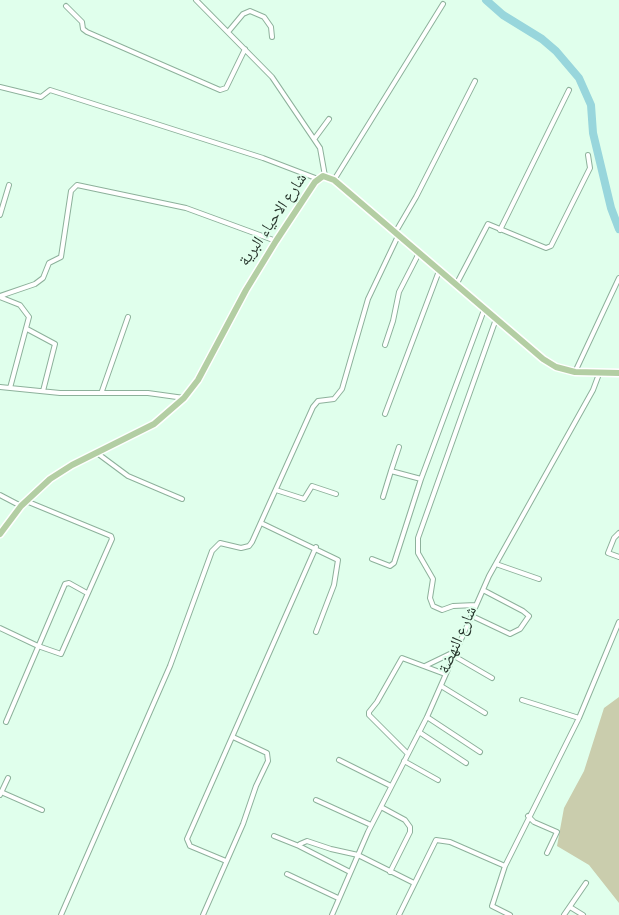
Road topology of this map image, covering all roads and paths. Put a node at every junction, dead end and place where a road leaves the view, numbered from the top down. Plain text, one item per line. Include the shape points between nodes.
1 (196, 0) edge
2 (443, 4) dead end
3 (66, 6) dead end
4 (228, 32) junction
5 (272, 37) dead end
6 (245, 49) junction
7 (475, 81) dead end
8 (0, 87) edge
9 (569, 90) dead end
10 (329, 120) dead end
11 (315, 138) junction
12 (588, 155) dead end
13 (322, 177) junction
14 (334, 180) junction
15 (9, 185) dead end
16 (0, 216) edge
17 (500, 230) junction
18 (397, 235) junction
19 (276, 240) junction
20 (419, 253) junction
21 (439, 271) junction
22 (619, 278) edge
23 (456, 286) junction
24 (0, 297) edge
25 (484, 310) junction
26 (128, 316) dead end
27 (496, 319) junction
28 (28, 329) junction
29 (385, 345) dead end
30 (575, 372) junction
31 (619, 373) edge
32 (599, 374) junction
33 (0, 387) edge
34 (10, 388) junction
35 (42, 391) junction
36 (102, 392) junction
37 (184, 398) junction
38 (385, 414) dead end
39 (399, 447) dead end
40 (97, 453) junction
41 (391, 470) junction
42 (421, 479) junction
43 (276, 490) junction
44 (336, 494) dead end
45 (0, 495) edge
46 (383, 497) dead end
47 (182, 499) dead end
48 (26, 501) junction
49 (21, 506) junction
50 (261, 523) junction
51 (619, 533) edge
52 (0, 534) edge
53 (316, 548) junction
54 (619, 557) edge
55 (372, 560) dead end
56 (496, 564) junction
57 (539, 579) dead end
58 (483, 590) junction
59 (87, 593) junction
60 (476, 605) junction
61 (472, 616) junction
62 (619, 622) edge
63 (0, 628) edge
64 (316, 632) dead end
65 (38, 646) junction
66 (456, 651) junction
67 (454, 656) junction
68 (425, 666) junction
69 (445, 674) junction
70 (492, 678) dead end
71 (441, 686) junction
72 (522, 700) dead end
73 (485, 713) dead end
74 (427, 717) junction
75 (579, 718) junction
76 (6, 722) dead end
77 (420, 732) junction
78 (233, 737) junction
79 (480, 752) dead end
80 (408, 754) junction
81 (339, 760) dead end
82 (404, 761) junction
83 (466, 763) dead end
84 (8, 778) dead end
85 (438, 780) dead end
86 (391, 786) junction
87 (1, 793) edge
88 (316, 800) dead end
89 (381, 807) junction
90 (42, 810) dead end
91 (528, 816) junction
92 (371, 825) junction
93 (274, 836) dead end
94 (299, 846) junction
95 (548, 853) dead end
96 (358, 855) junction
97 (226, 861) junction
98 (505, 866) junction
99 (350, 872) junction
100 (390, 872) junction
101 (288, 874) dead end
102 (414, 883) junction
103 (586, 884) dead end
104 (338, 898) junction
105 (570, 907) junction
106 (61, 915) edge
107 (203, 915) edge
108 (332, 915) edge
109 (399, 915) edge
110 (510, 915) edge
111 (564, 915) edge
112 (583, 915) edge

1 - 4 street
2 - 14 street
3 - 6 street via 87,32 220,90 226,88
4 - 5 street via 243,14 250,11 264,17 271,27
4 - 6 street
6 - 11 street via 268,72
7 - 18 street
8 - 13 street via 38,97 50,90
9 - 17 street
10 - 11 street
11 - 13 street via 323,155
12 - 17 street via 590,168 549,247
13 - 14 main road, شارع الاحياء البرية
13 - 19 main road, شارع الاحياء البرية
14 - 18 main road, شارع الاحياء البرية
15 - 16 street
17 - 23 street via 486,226
18 - 20 main road, شارع الاحياء البرية
18 - 43 street via 368,300 342,389 334,399 318,401 313,407
19 - 24 street via 186,208 76,185 71,191 61,257 49,263 43,278 35,284
19 - 37 main road, شارع الاحياء البرية via 201,375
20 - 21 main road, شارع الاحياء البرية
20 - 29 street via 399,292
21 - 23 main road, شارع الاحياء البرية
21 - 38 street
22 - 30 street
23 - 25 main road, شارع الاحياء البرية
24 - 28 street via 24,308 29,317
25 - 27 main road, شارع الاحياء البرية
25 - 42 street
26 - 36 street
27 - 30 main road, شارع الاحياء البرية via 543,359 556,367
27 - 60 street via 418,538 418,553 433,579 430,598 433,606 442,610
28 - 34 street
28 - 35 street via 55,344
30 - 32 main road, شارع الاحياء البرية
31 - 32 main road, شارع الاحياء البرية
32 - 56 street, شارع النهضة
33 - 34 street
34 - 35 street
35 - 36 street
36 - 37 street
37 - 40 main road, شارع الاحياء البرية via 154,424
39 - 41 street
40 - 47 street via 128,476
40 - 48 main road, شارع الاحياء البرية via 50,479
41 - 42 street
41 - 46 street
42 - 55 street via 394,563 390,566
43 - 44 street via 304,499 312,486
43 - 50 street
45 - 49 street
48 - 49 main road, شارع الاحياء البرية
48 - 59 street via 112,537
49 - 52 main road, شارع الاحياء البرية
50 - 53 street
50 - 106 street via 249,546 242,548 220,543 212,551 170,666
51 - 54 street via 608,553
53 - 64 street via 336,558 339,563
53 - 78 street
56 - 57 street
56 - 58 street, شارع النهضة
58 - 60 street, شارع النهضة
58 - 61 street via 528,616 520,629 510,634
59 - 65 street via 61,654
59 - 65 street via 65,584
60 - 61 street, شارع النهضة
61 - 66 street, شارع النهضة
62 - 75 street
63 - 65 street
65 - 76 street
66 - 67 street, شارع النهضة
66 - 68 street
67 - 69 street, شارع النهضة
67 - 70 street
68 - 69 street
68 - 80 street via 404,658 399,660 368,714
69 - 71 street, شارع النهضة
71 - 73 street
71 - 74 street, شارع النهضة
72 - 75 street
74 - 77 street, شارع النهضة
74 - 79 street
75 - 91 street
77 - 80 street, شارع النهضة
77 - 83 street
78 - 97 street via 268,756
78 - 97 street via 187,842
80 - 82 street, شارع النهضة
81 - 86 street
82 - 85 street
82 - 86 street, شارع النهضة
84 - 87 street
86 - 89 street, شارع النهضة
87 - 90 street
88 - 92 street
89 - 92 street, شارع النهضة
89 - 100 street via 405,820 410,827
91 - 95 street via 557,832
91 - 98 street
92 - 96 street, شارع النهضة
93 - 94 street
94 - 96 street via 301,841 307,840
94 - 99 street
96 - 99 street, شارع النهضة
96 - 100 street
97 - 107 street
98 - 102 street via 438,839
98 - 110 street via 492,906
99 - 104 street, شارع النهضة
100 - 102 street
101 - 104 street
102 - 109 street
103 - 105 street
104 - 108 street, شارع النهضة
105 - 111 street
105 - 112 street

